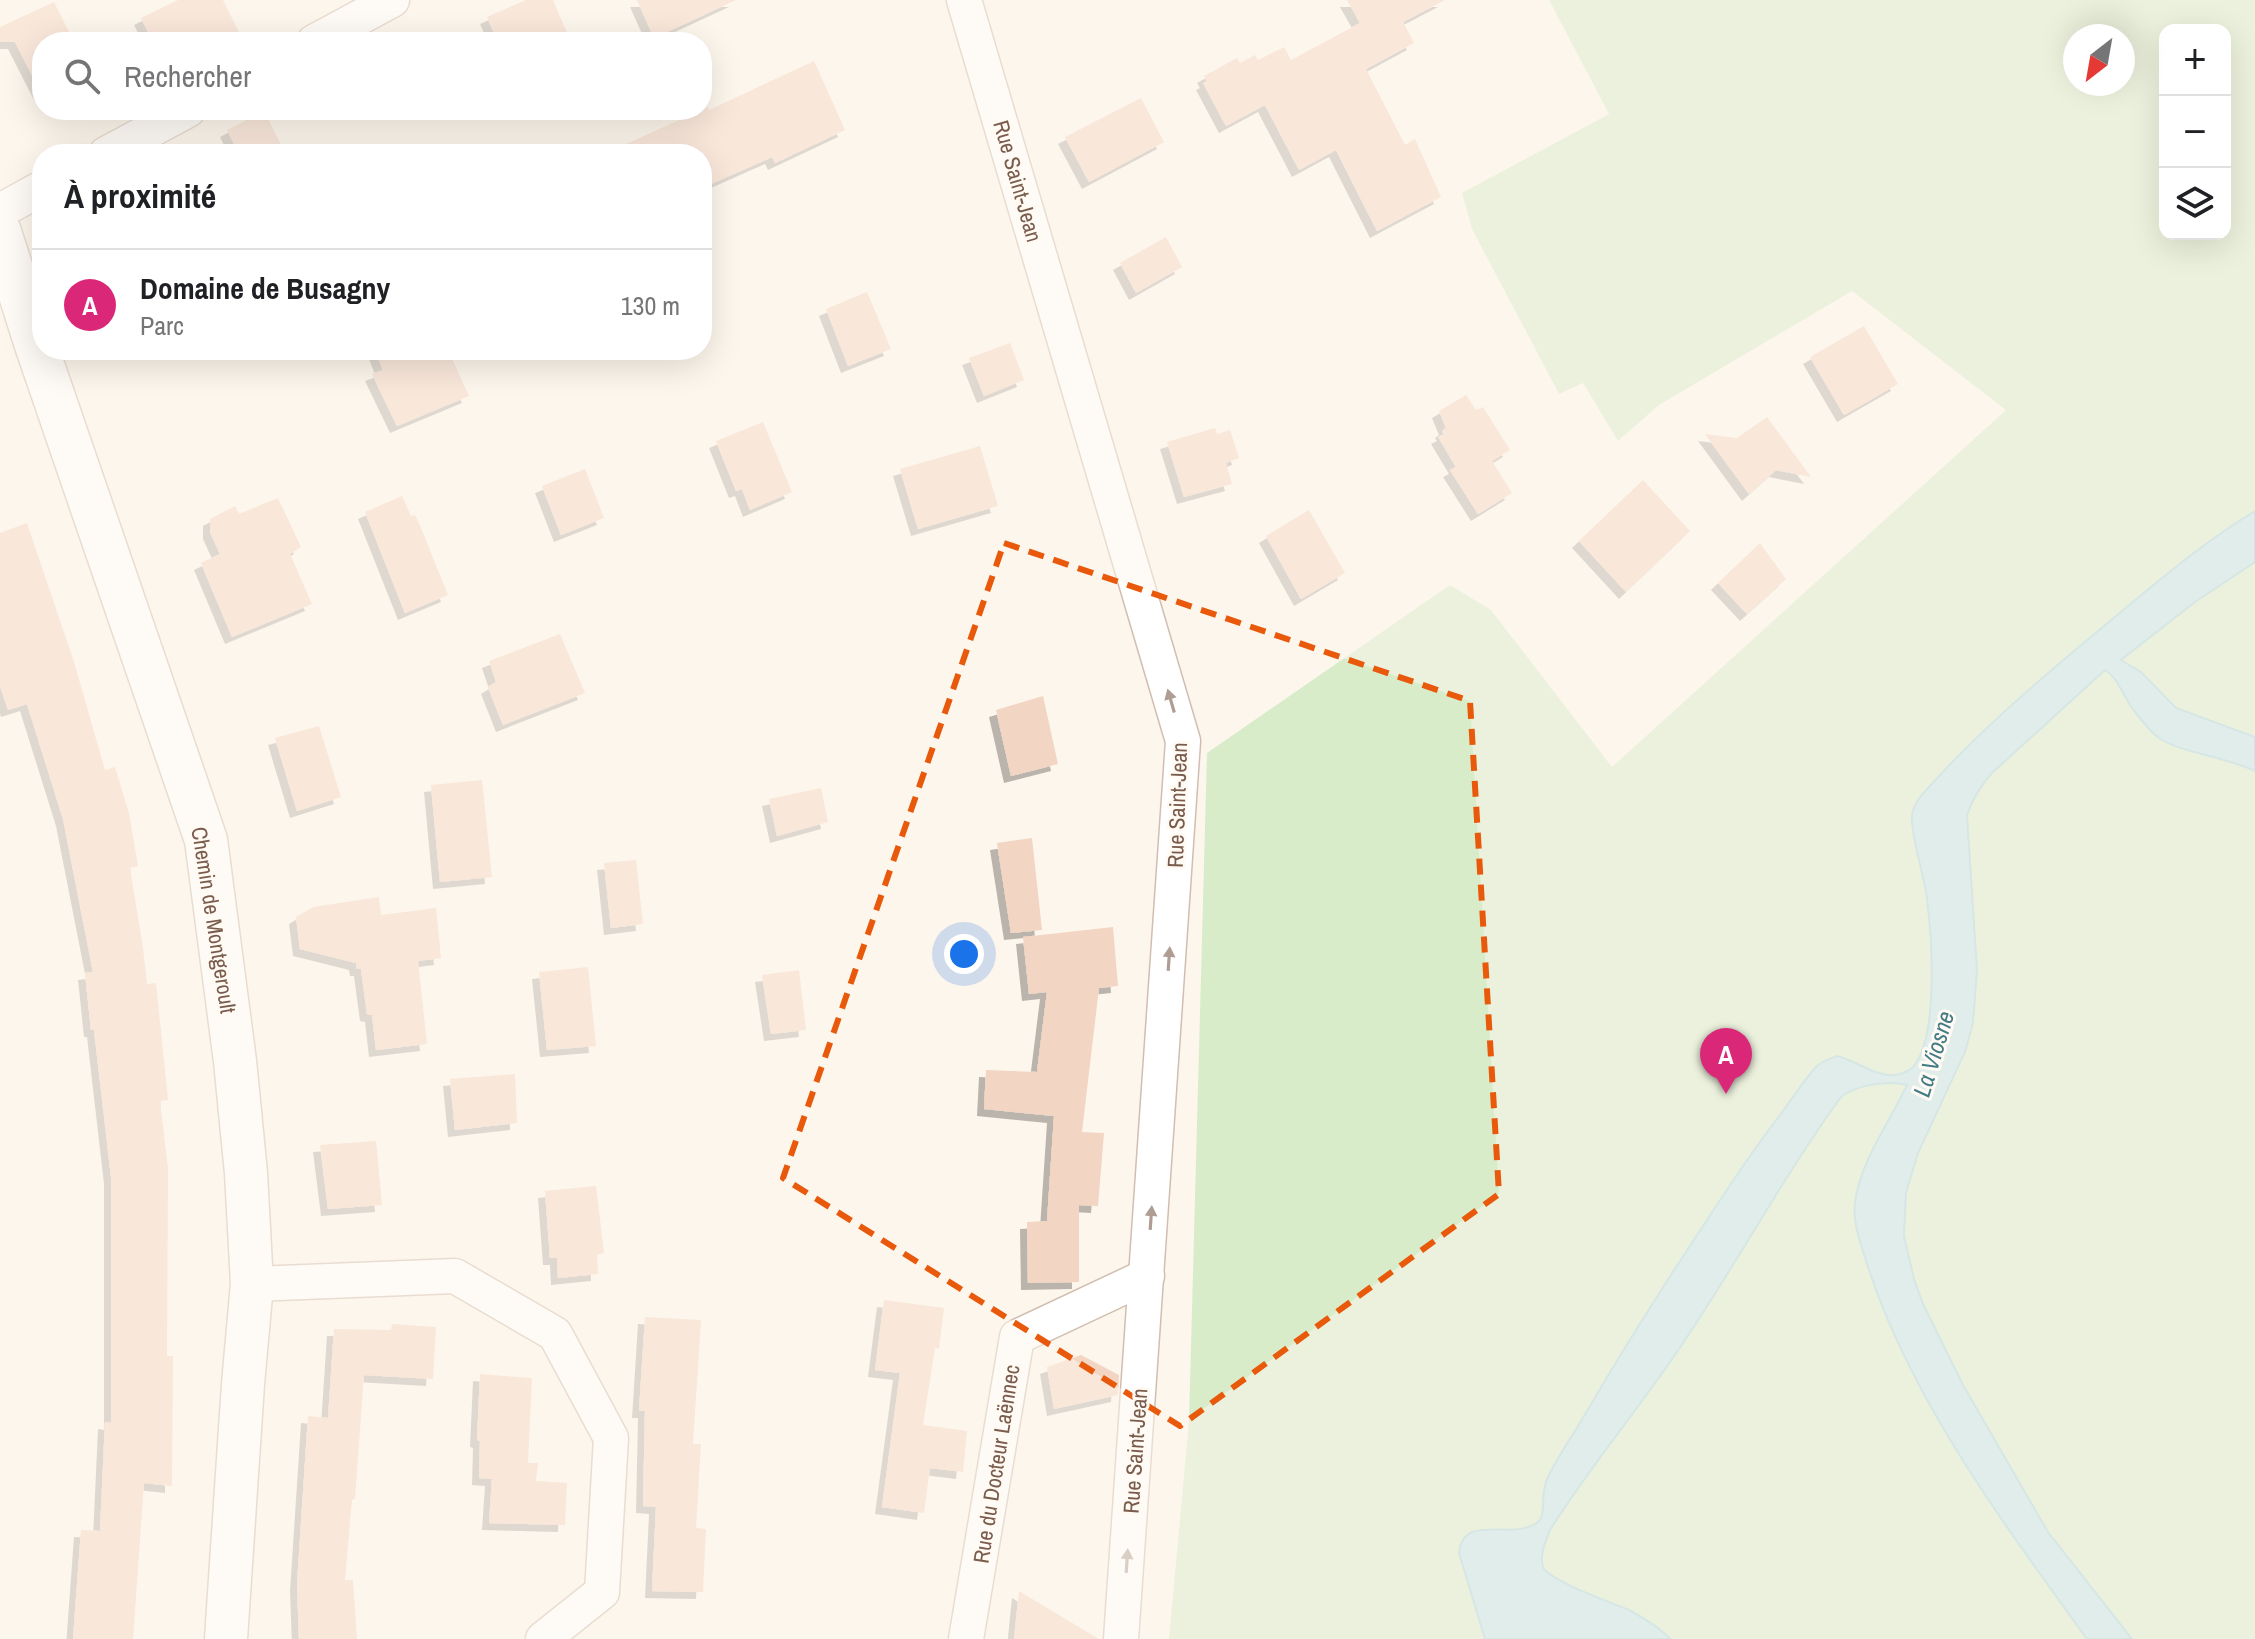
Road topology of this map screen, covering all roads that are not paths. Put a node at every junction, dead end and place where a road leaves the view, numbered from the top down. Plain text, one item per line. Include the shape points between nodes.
1 (392, 0) edge
2 (964, 0) edge
3 (333, 32) edge
4 (169, 120) edge
5 (125, 144) edge
6 (32, 193) edge
7 (0, 211) edge
8 (0, 232) edge
9 (7, 278) edge
10 (32, 349) edge
11 (36, 360) edge
12 (1147, 1276) junction
13 (252, 1284) junction
14 (226, 1639) edge
15 (543, 1639) edge
16 (966, 1639) edge
17 (1121, 1639) edge

1 - 3 street
12 -> 2 street, Rue Saint-Jean via 1183,741
4 - 5 street
6 - 7 street
8 - 9 street, Chemin de Montgeroult
9 - 10 street, Chemin de Montgeroult
11 - 13 street, Chemin de Montgeroult via 206,840 235,1061
12 - 16 street, Rue du Docteur Laënnec via 1017,1337
17 -> 12 street, Rue Saint-Jean
13 - 14 street, Chemin de Montgeroult
13 - 15 street via 455,1276 555,1334 611,1438 602,1592

